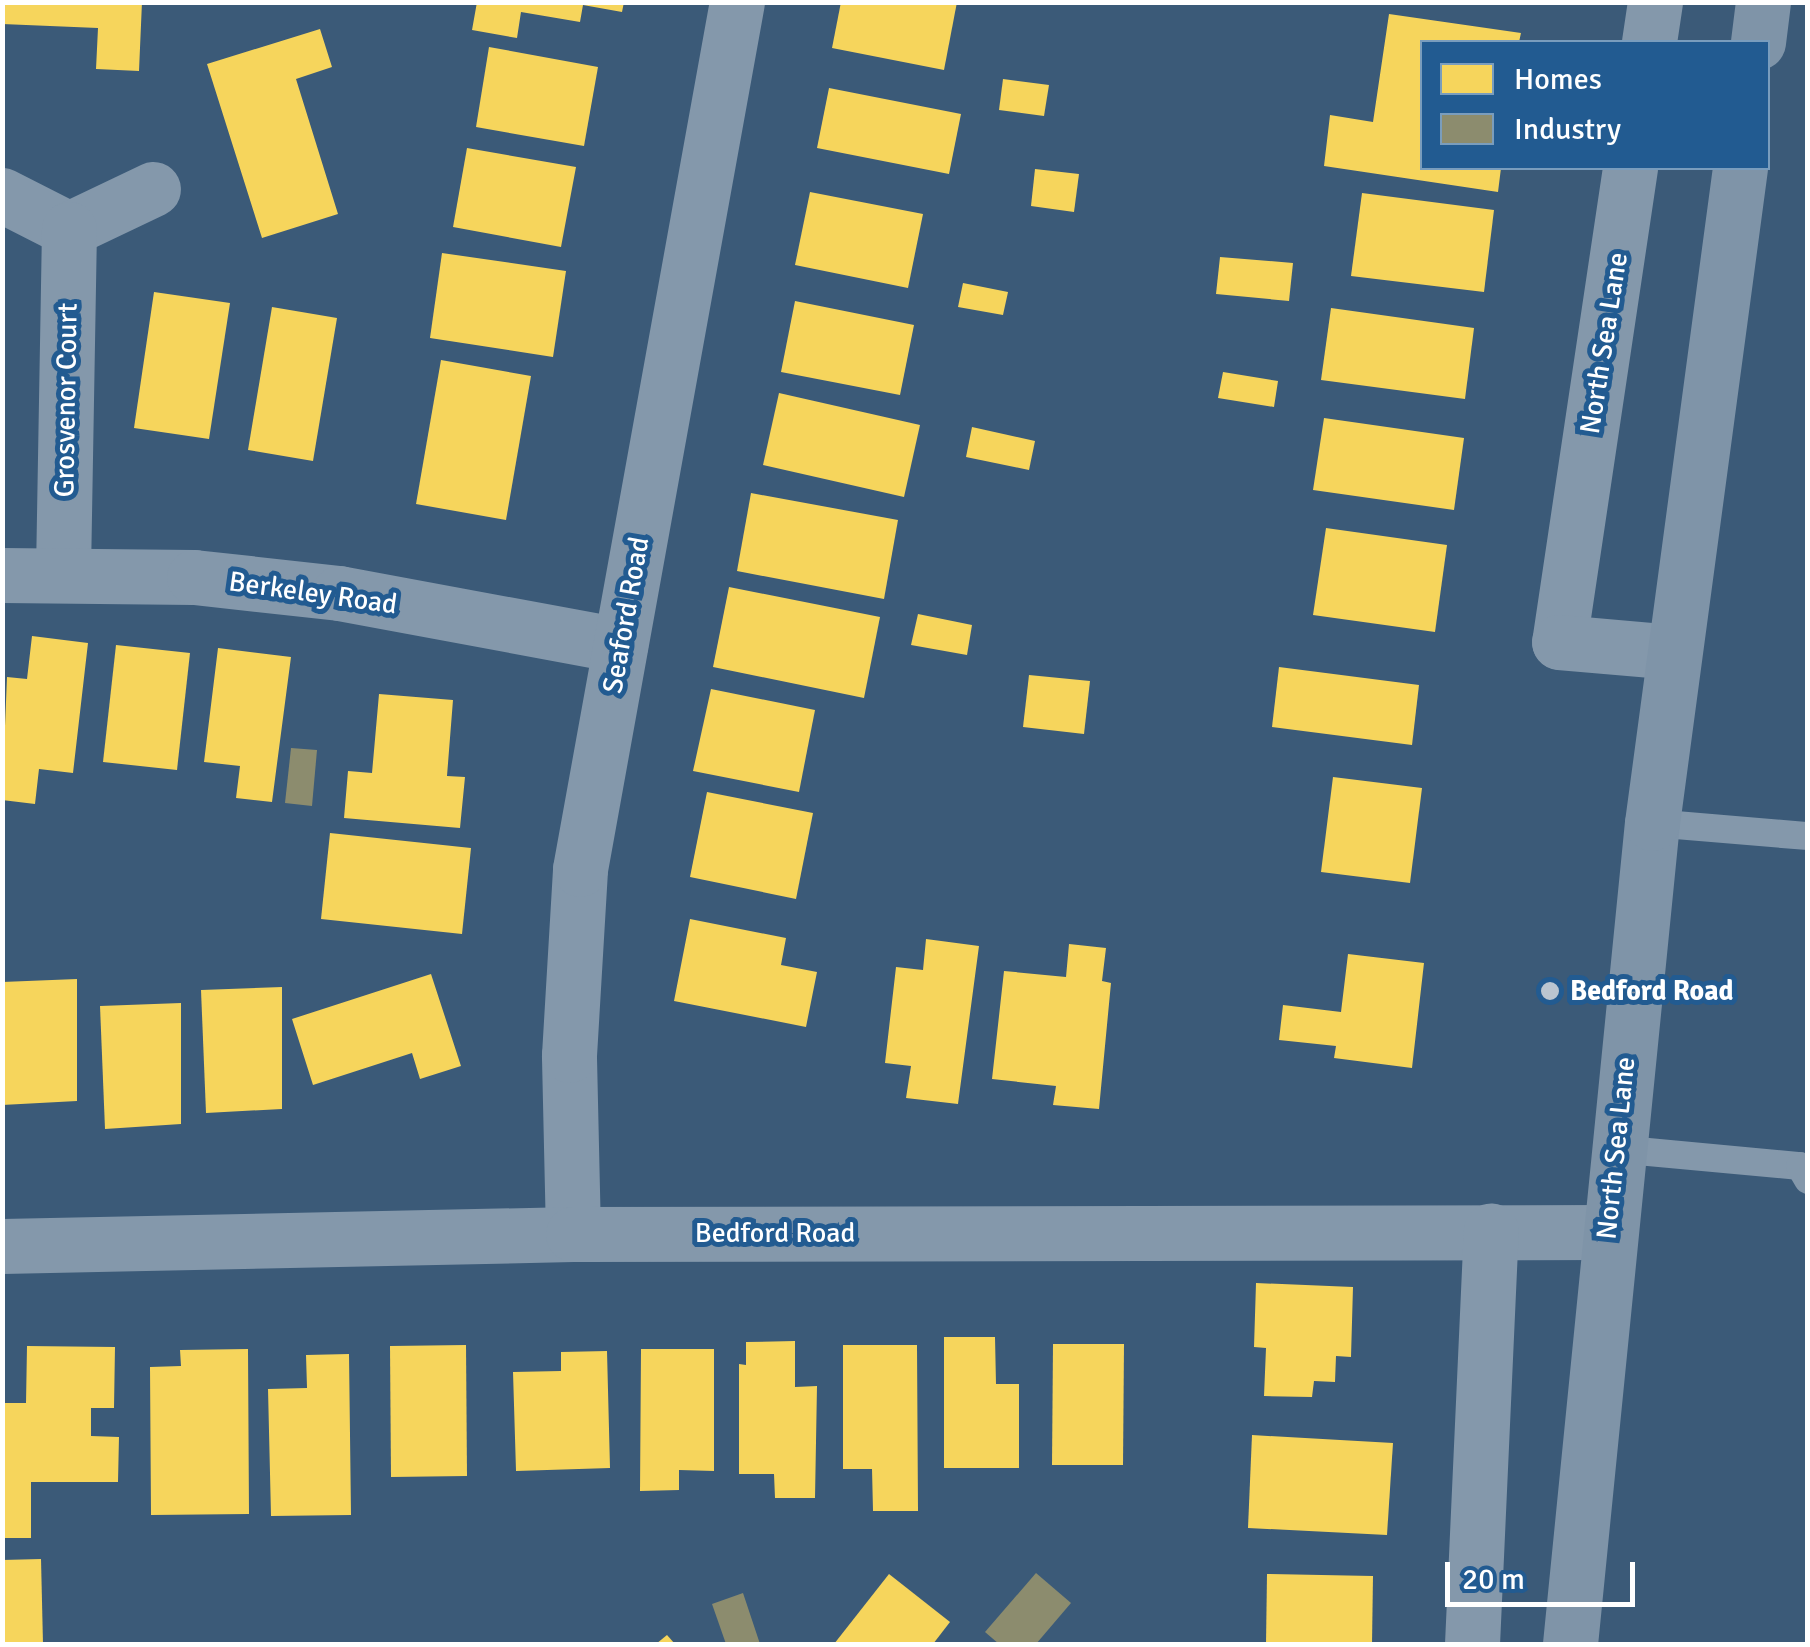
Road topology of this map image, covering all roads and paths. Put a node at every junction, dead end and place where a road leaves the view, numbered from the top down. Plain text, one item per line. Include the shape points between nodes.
1 (737, 2) edge
2 (1655, 2) edge
3 (1763, 2) edge
4 (1649, 40) edge
5 (1758, 40) edge
6 (1630, 170) edge
7 (1740, 170) edge
8 (153, 190) dead end
9 (2, 195) edge
10 (69, 229) junction
11 (63, 572) junction
12 (2, 575) edge
13 (620, 645) junction
14 (1673, 652) junction
15 (1652, 824) junction
16 (1808, 836) edge
17 (1616, 1150) junction
18 (1808, 1180) edge
19 (1491, 1230) junction
20 (1608, 1232) junction
21 (573, 1234) junction
22 (2, 1246) edge
23 (1472, 1644) edge
24 (1570, 1644) edge

1 - 13 street, Seaford Road
2 - 4 street
3 - 5 street
6 - 14 street, North Sea Lane via 1559,642
7 - 14 street, North Sea Lane
8 - 10 street
9 - 10 street
10 - 11 street, Grosvenor Court
11 - 12 street, Berkeley Road
11 - 13 street, Berkeley Road via 339,593
13 - 21 street, Seaford Road via 580,869 569,1055
14 - 15 street, North Sea Lane
15 - 16 lane
15 - 17 street, North Sea Lane
17 - 18 lane via 1800,1166
17 - 20 street, North Sea Lane
19 - 20 street, Bedford Road
19 - 21 street, Bedford Road
19 - 23 street
20 - 24 street, North Sea Lane
21 - 22 street, Bedford Road

